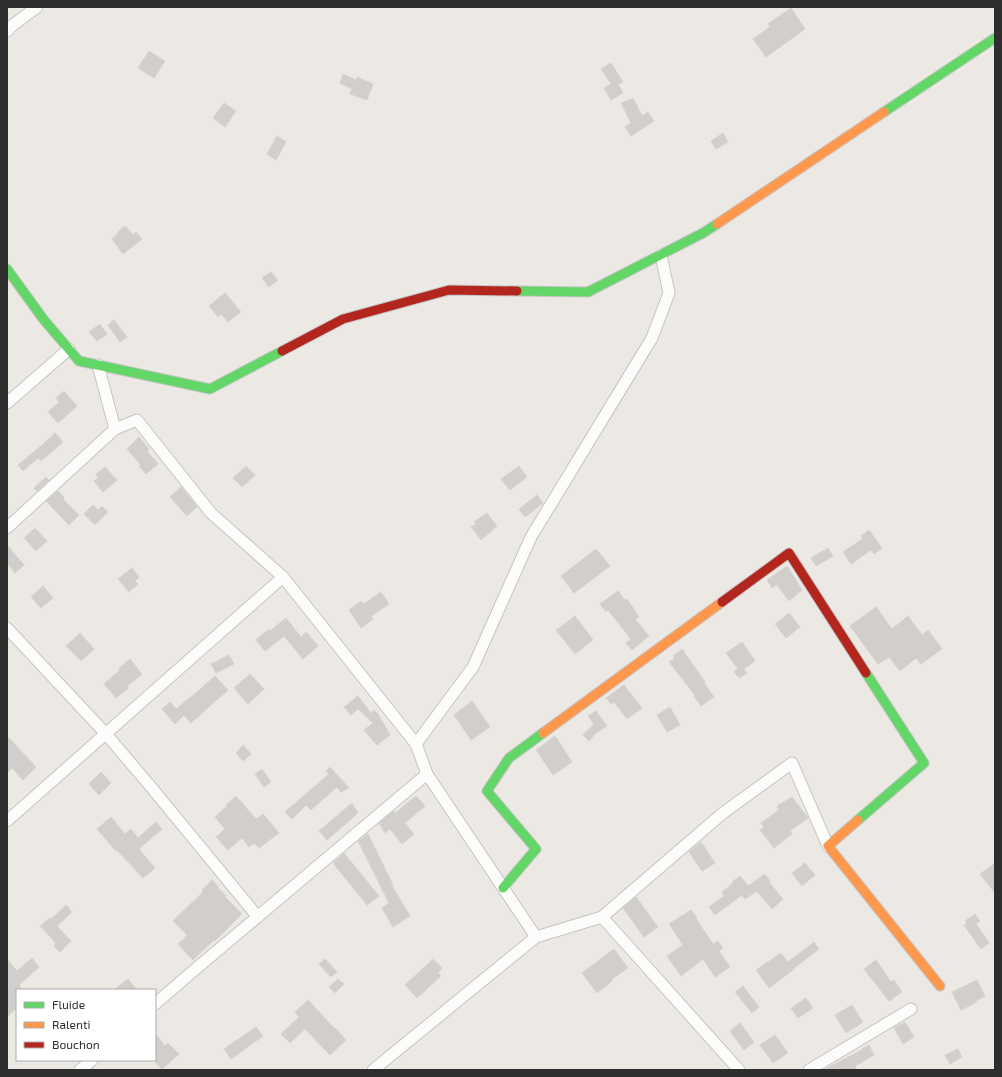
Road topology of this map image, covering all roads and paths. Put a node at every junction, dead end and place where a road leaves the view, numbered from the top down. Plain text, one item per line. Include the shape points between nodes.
1 (37, 7) edge
2 (7, 31) edge
3 (995, 38) edge
4 (660, 255) junction
5 (7, 269) edge
6 (69, 349) junction
7 (98, 365) junction
8 (7, 403) edge
9 (116, 429) junction
10 (7, 528) edge
11 (283, 577) junction
12 (7, 628) edge
13 (106, 734) junction
14 (416, 744) junction
15 (427, 774) junction
16 (7, 821) edge
17 (828, 846) junction
18 (503, 888) junction
19 (258, 916) junction
20 (602, 917) junction
21 (536, 936) junction
22 (940, 986) dead end
23 (156, 1003) edge
24 (911, 1009) dead end
25 (91, 1061) edge
26 (80, 1070) edge
27 (373, 1070) edge
28 (740, 1070) edge
29 (809, 1070) edge

1 - 2 street
3 - 4 street via 703,233
4 - 7 street via 588,292 449,290 343,319 210,389
4 - 14 street via 669,293 652,338 532,537 473,667
5 - 6 street
6 - 7 street via 79,361
6 - 8 street
7 - 9 street
9 - 10 street
9 - 11 street via 137,420 211,513
11 - 13 street
11 - 14 street
12 - 13 street
13 - 16 street
13 - 19 street
14 - 15 street
15 - 18 street
15 - 19 street
17 - 18 street via 924,763 789,553 509,758 487,791 536,849
17 - 20 street via 792,763 723,813
17 - 22 street
18 - 21 street
19 - 23 street
20 - 21 street
20 - 28 street
21 - 27 street
24 - 29 street
25 - 26 street

